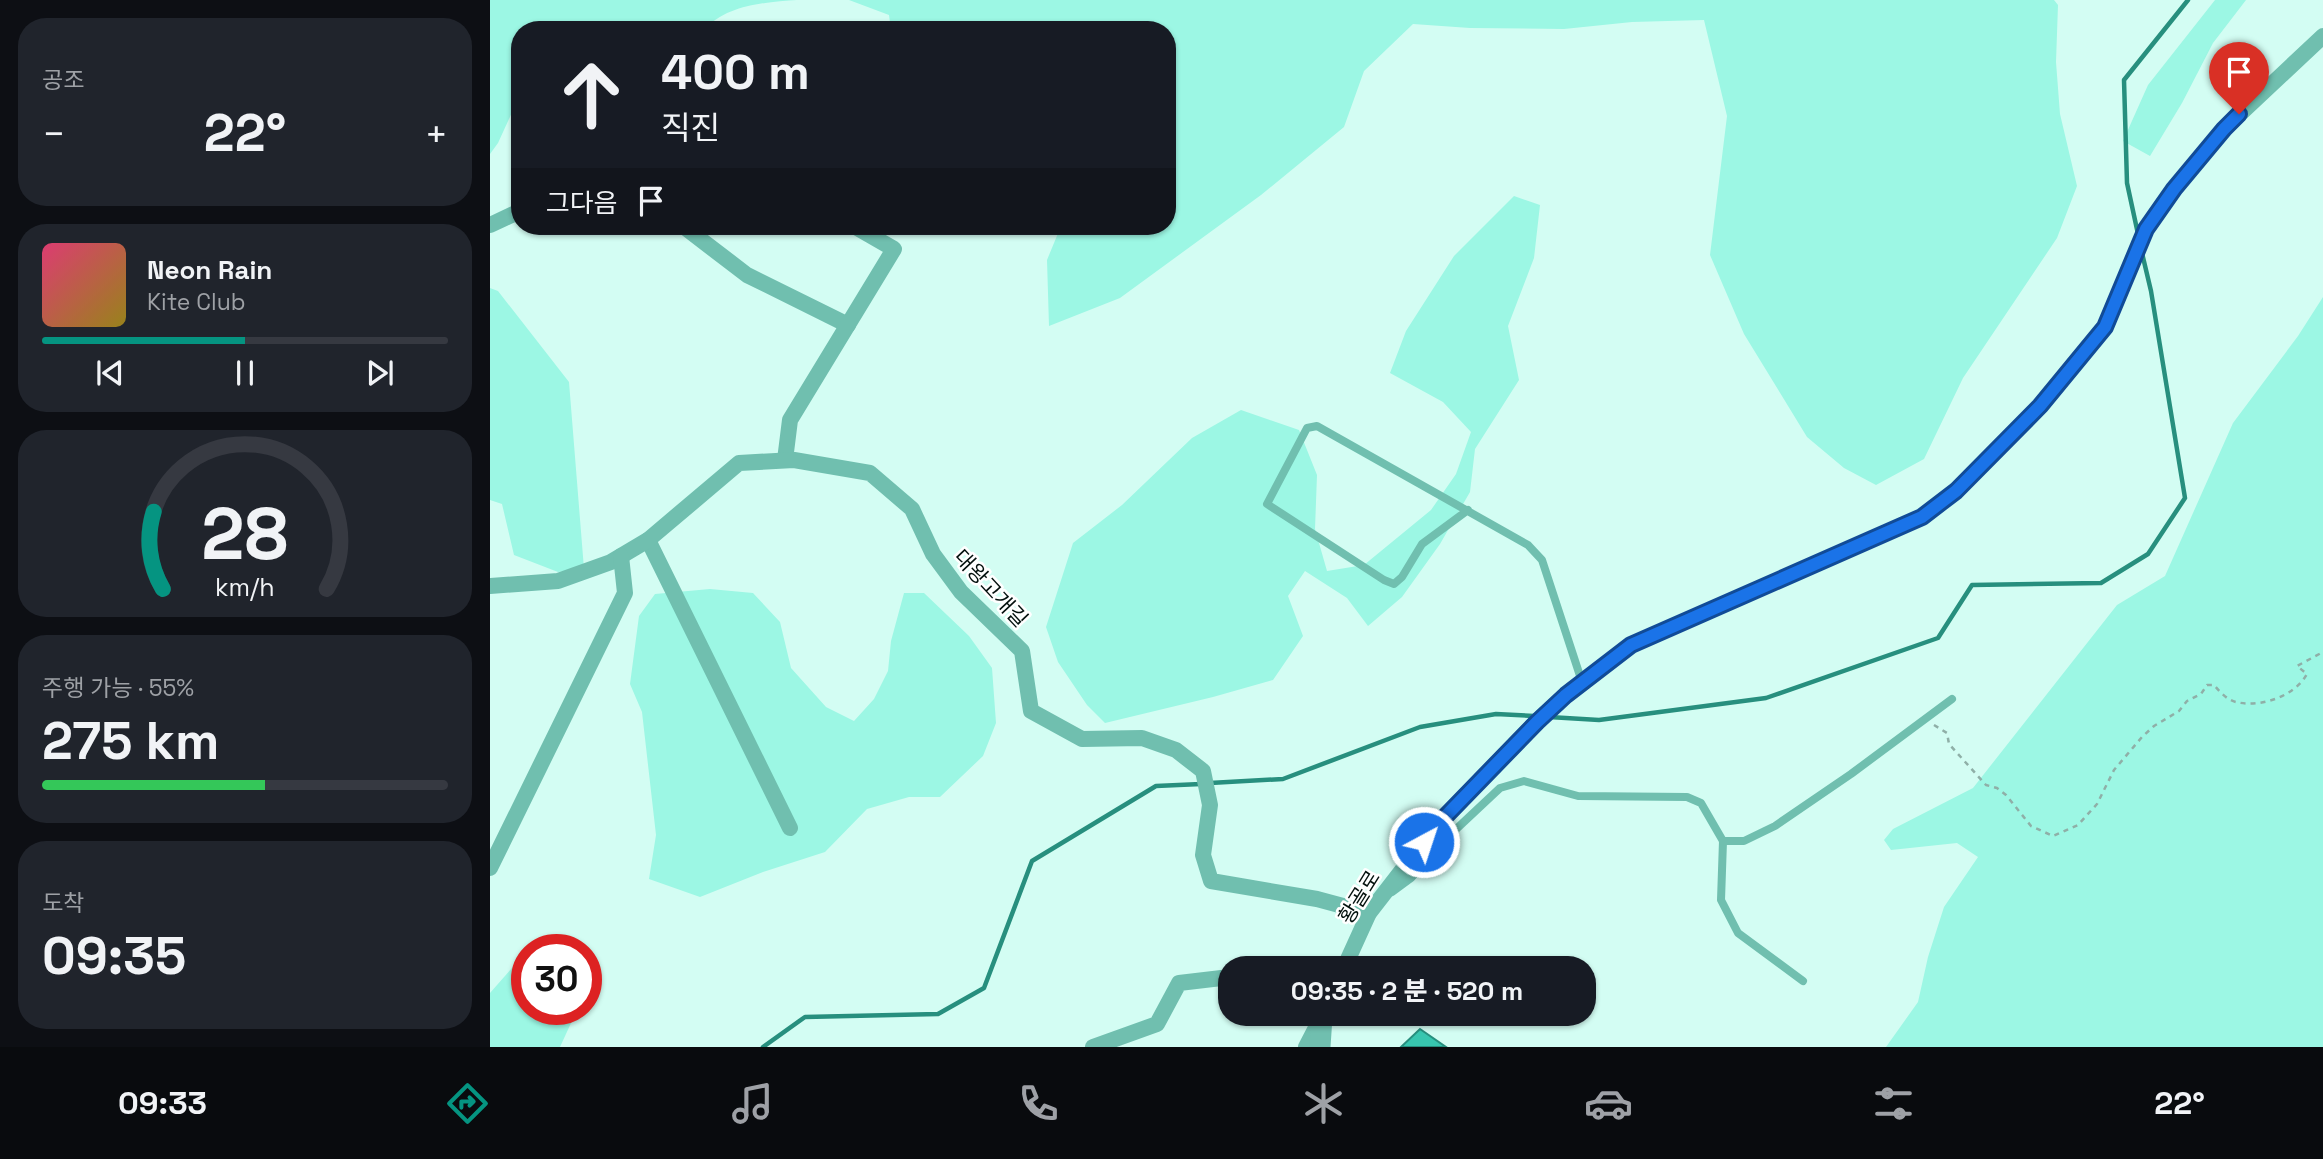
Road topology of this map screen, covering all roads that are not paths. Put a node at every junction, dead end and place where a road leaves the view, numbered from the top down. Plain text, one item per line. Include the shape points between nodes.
1 (2323, 36) edge
2 (511, 215) edge
3 (490, 225) edge
4 (695, 235) edge
5 (870, 235) edge
6 (848, 325) junction
7 (785, 460) junction
8 (1468, 510) junction
9 (648, 540) junction
10 (621, 556) junction
11 (490, 586) edge
12 (1583, 682) junction
13 (1952, 699) dead end
14 (790, 828) dead end
15 (1723, 841) junction
16 (491, 865) edge
17 (1372, 909) junction
18 (1350, 956) edge
19 (1218, 978) edge
20 (1803, 981) dead end
21 (1316, 1026) edge
22 (1321, 1026) edge
23 (1093, 1047) edge
24 (1306, 1047) edge
25 (1320, 1047) edge

1 - 12 street, 황골로 via 2224,129 2174,189 2146,229 2105,327 2040,406 1956,491 1922,517 1631,645
2 - 3 street
4 - 6 street via 747,275
5 - 6 street via 894,249
6 - 7 street via 790,421
7 - 9 street, 대왕고개길 via 738,463
7 - 17 street, 대왕고개길 via 870,473 912,509 933,554 961,592 1022,651 1031,711 1082,739 1142,738 1176,750 1203,771 1210,806 1203,855 1211,881
8 - 8 lane via 1317,426 1307,428 1267,503 1394,584 1422,544
8 - 12 lane via 1528,545 1542,561
9 - 10 street, 대왕고개길
9 - 14 street
10 - 11 street, 대왕고개길 via 558,581
10 - 16 street via 625,593
12 - 17 street, 황골로 via 1537,722 1438,824
13 - 15 lane via 1775,826 1744,841
15 - 17 lane via 1702,803 1687,797 1578,796 1524,781 1500,788 1411,878
15 - 20 lane via 1721,900 1738,933
17 - 18 street, 황골로
19 - 23 street via 1179,983 1157,1024
21 - 24 street
22 - 25 street

